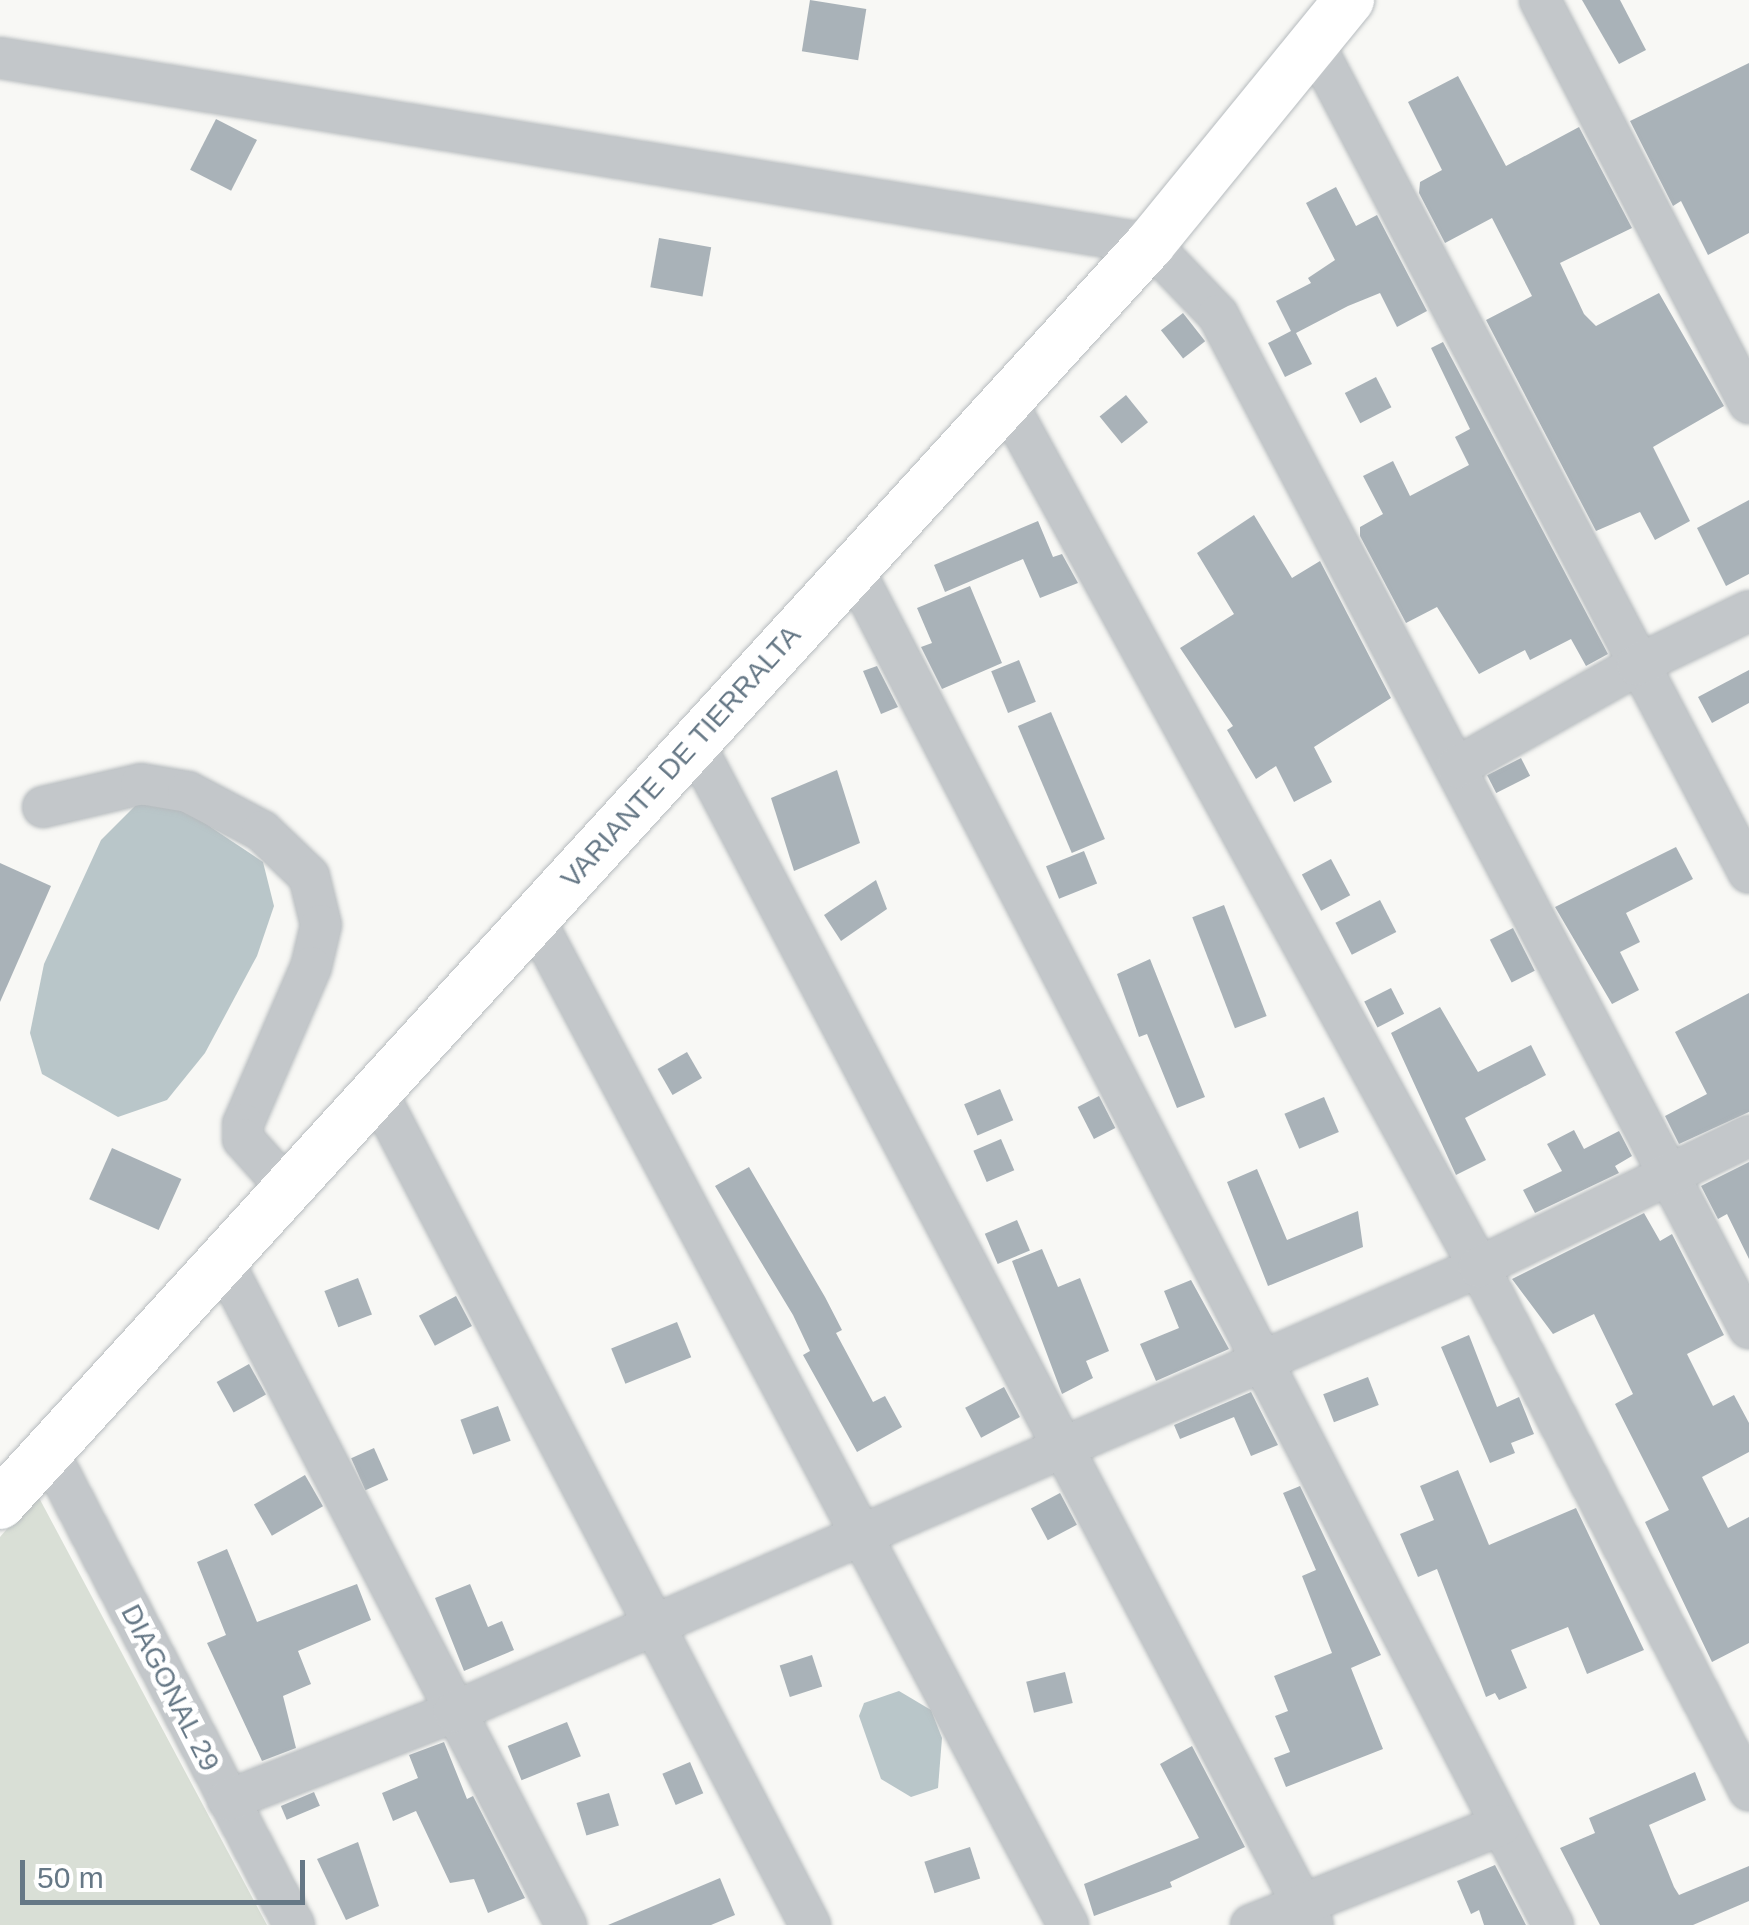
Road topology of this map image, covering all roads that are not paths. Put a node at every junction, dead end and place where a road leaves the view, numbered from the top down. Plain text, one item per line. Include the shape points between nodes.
1 (1349, 0) edge
2 (1540, 0) edge
3 (1314, 42) junction
4 (0, 58) edge
5 (1150, 244) junction
6 (1006, 400) junction
7 (1749, 403) edge
8 (853, 568) junction
9 (1749, 611) edge
10 (1636, 665) junction
11 (694, 743) junction
12 (1457, 767) junction
13 (42, 807) dead end
14 (1749, 873) edge
15 (534, 918) junction
16 (377, 1092) junction
17 (1749, 1136) edge
18 (1668, 1175) junction
19 (288, 1188) junction
20 (222, 1259) junction
21 (1479, 1267) junction
22 (1749, 1328) edge
23 (1261, 1359) junction
24 (1061, 1447) junction
25 (48, 1451) junction
26 (0, 1504) edge
27 (859, 1534) junction
28 (654, 1624) junction
29 (454, 1712) junction
30 (1733, 1719) edge
31 (1749, 1790) edge
32 (228, 1800) junction
33 (1501, 1825) junction
34 (1308, 1916) edge
35 (294, 1925) edge
36 (566, 1925) edge
37 (810, 1925) edge
38 (1068, 1925) edge
39 (1250, 1925) edge
40 (1553, 1925) edge

1 - 3 main road, VARIANTE DE TIERRALTA
2 - 7 street
3 - 5 main road, VARIANTE DE TIERRALTA
3 - 10 street
4 - 5 street
5 - 6 main road, VARIANTE DE TIERRALTA
5 - 12 street via 1218,315
6 - 8 main road, VARIANTE DE TIERRALTA
6 - 21 street
8 - 11 main road, VARIANTE DE TIERRALTA
8 - 23 street
9 - 10 street
10 - 12 street
10 - 14 street
11 - 15 main road, VARIANTE DE TIERRALTA
11 - 24 street
12 - 18 street
13 - 19 street via 140,784 188,792 262,831 309,876 321,925 310,967 243,1124 243,1139
15 - 16 main road, VARIANTE DE TIERRALTA
15 - 27 street
16 - 19 main road, VARIANTE DE TIERRALTA
16 - 28 street
17 - 18 street
18 - 21 street
18 - 22 street
19 - 20 main road, VARIANTE DE TIERRALTA
20 - 25 main road, VARIANTE DE TIERRALTA
20 - 29 street
21 - 23 street
21 - 30 street
23 - 24 street
23 - 33 street
24 - 27 street
24 - 34 street
25 - 26 main road, VARIANTE DE TIERRALTA
25 - 32 street, DIAGONAL 29
27 - 28 street
27 - 38 street
28 - 29 street
28 - 37 street
29 - 32 street
29 - 36 street
30 - 31 street
32 - 35 street, DIAGONAL 29
33 - 34 street
33 - 40 street
34 - 39 street

